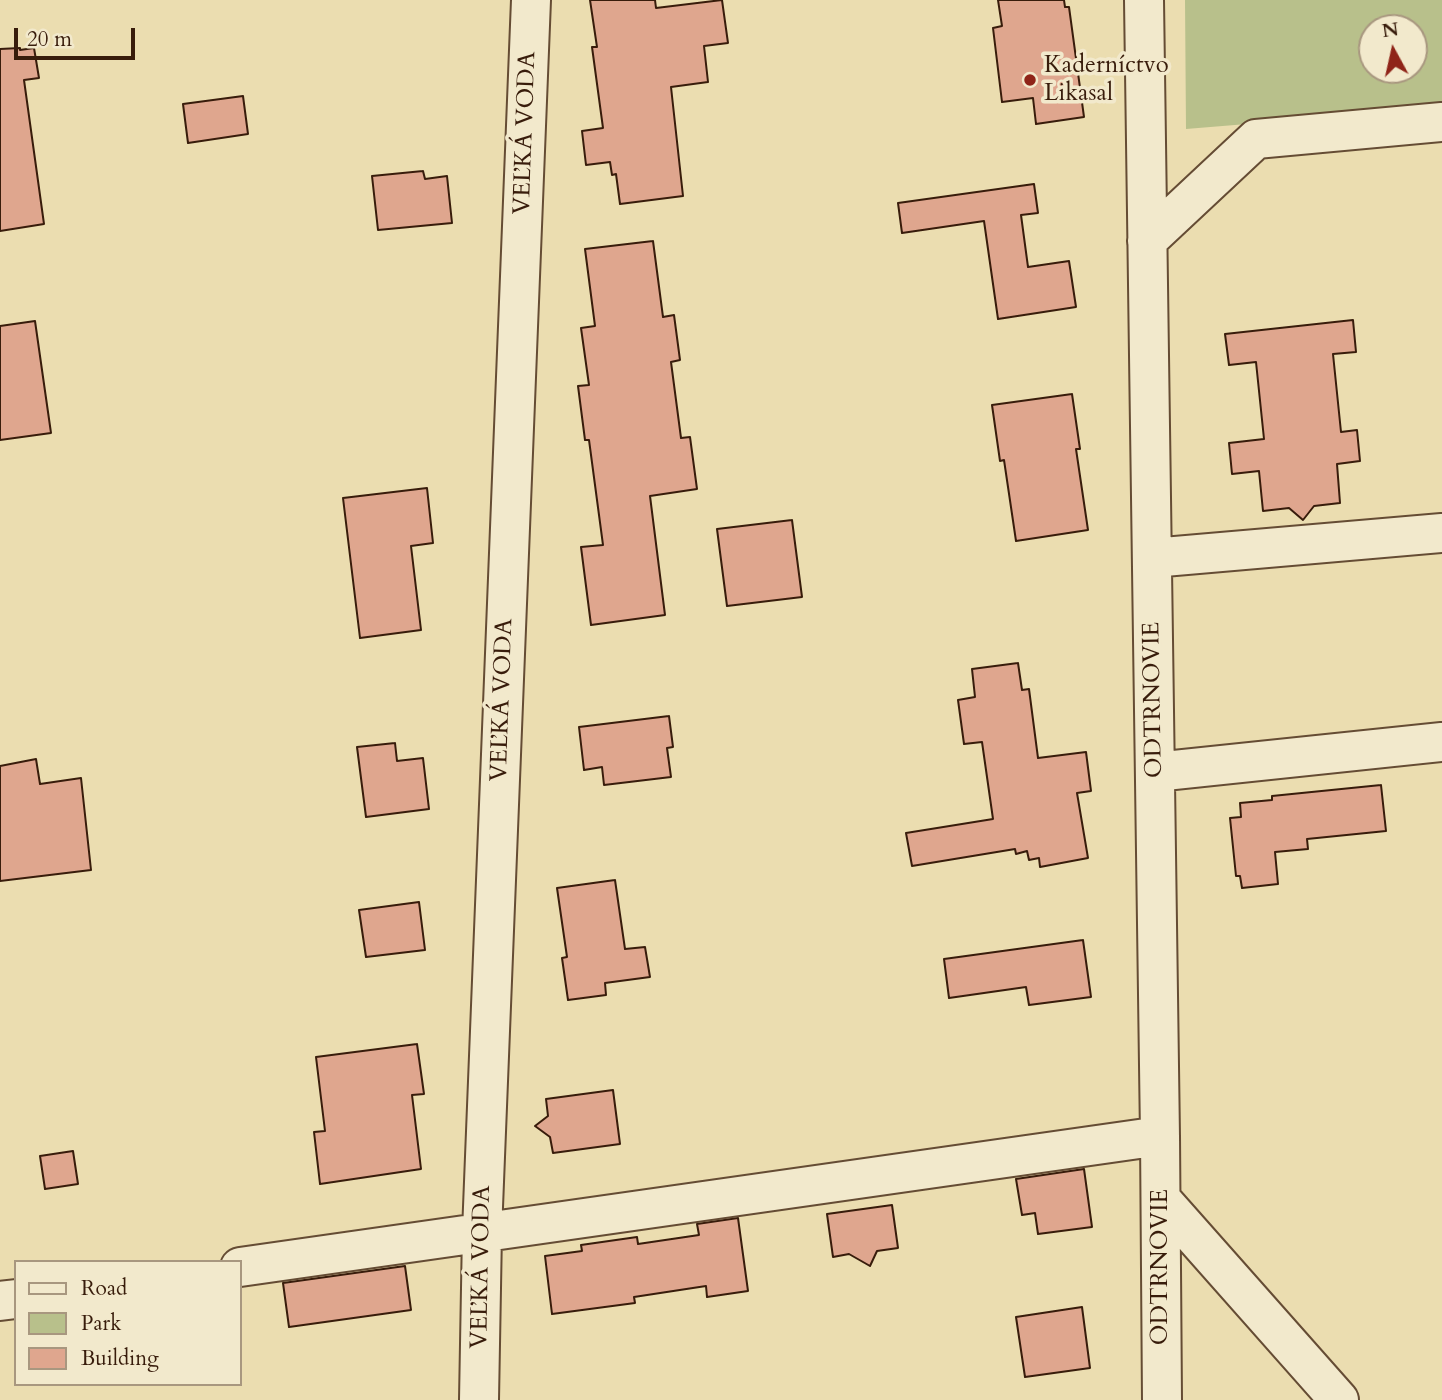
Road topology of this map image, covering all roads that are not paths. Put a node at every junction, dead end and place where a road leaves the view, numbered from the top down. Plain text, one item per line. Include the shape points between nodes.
1 (531, 0) edge
2 (1144, 0) edge
3 (1442, 122) edge
4 (1147, 241) junction
5 (1442, 533) edge
6 (1152, 558) junction
7 (1442, 742) edge
8 (1155, 772) junction
9 (1160, 1136) junction
10 (1161, 1199) junction
11 (482, 1232) junction
12 (242, 1267) edge
13 (479, 1400) edge
14 (1161, 1400) edge
15 (1339, 1400) edge

1 - 11 street, VEĽKÁ VODA
2 - 4 street, ODTRNOVIE
3 - 4 street via 1256,139
4 - 6 street, ODTRNOVIE
5 - 6 street
6 - 8 street, ODTRNOVIE
7 - 8 street
8 - 9 street, ODTRNOVIE
9 - 10 street, ODTRNOVIE
9 - 11 street
10 - 14 street, ODTRNOVIE
10 - 15 street
11 - 12 street
11 - 13 street, VEĽKÁ VODA

